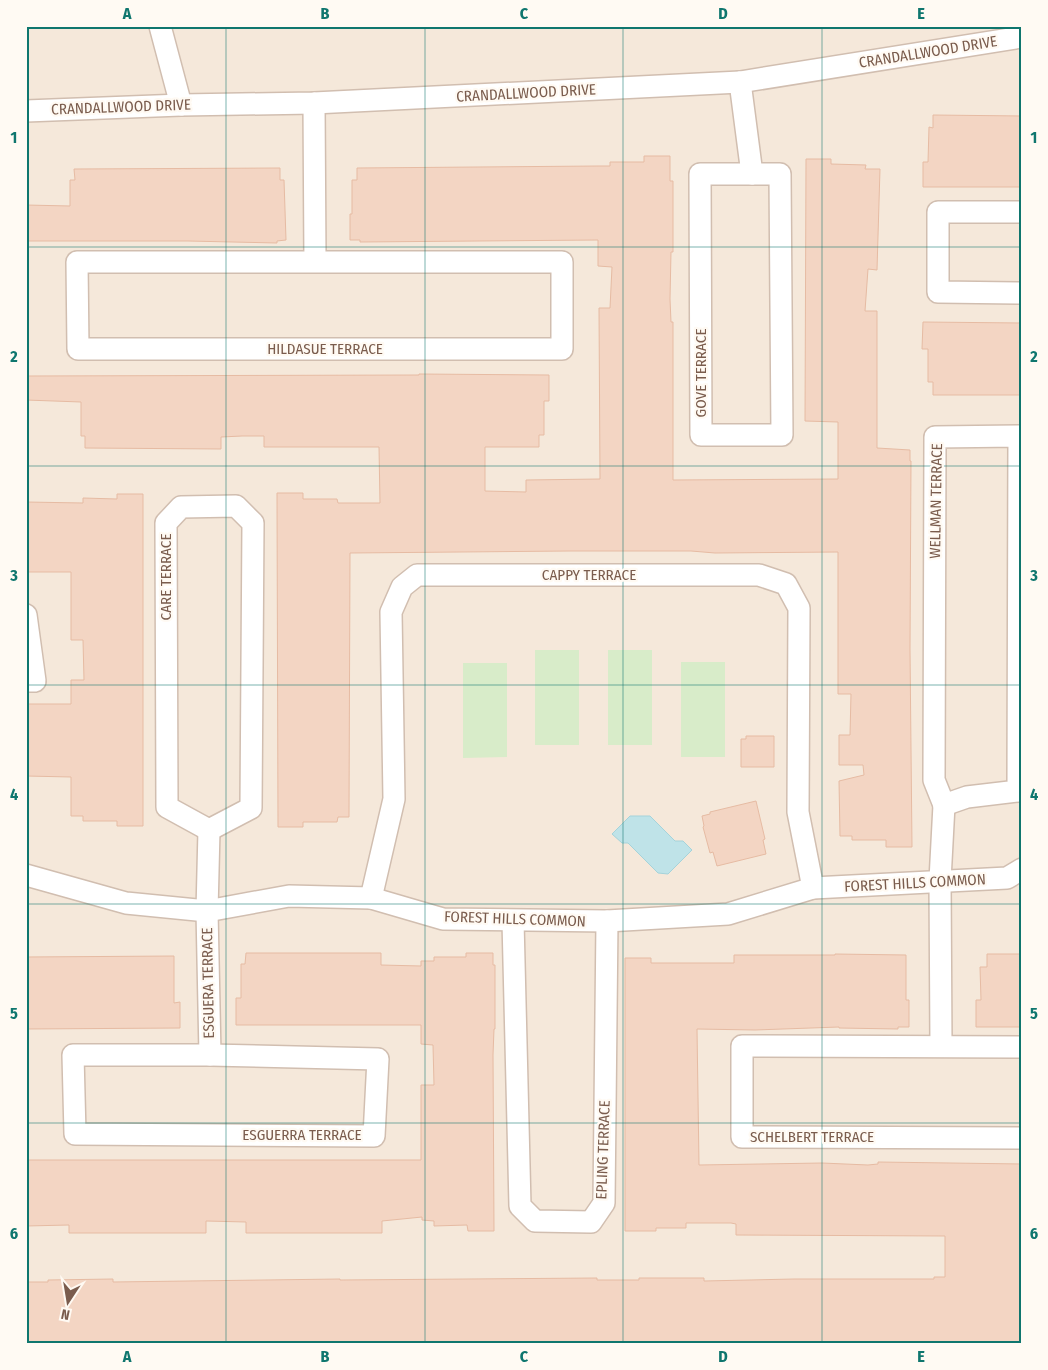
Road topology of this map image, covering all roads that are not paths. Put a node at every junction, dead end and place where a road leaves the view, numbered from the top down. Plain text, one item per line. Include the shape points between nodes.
1 (160, 26) edge
2 (1022, 37) edge
3 (740, 82) junction
4 (314, 103) junction
5 (181, 104) junction
6 (26, 111) edge
7 (752, 174) junction
8 (1022, 212) edge
9 (315, 261) junction
10 (1022, 293) edge
11 (26, 615) edge
12 (26, 681) edge
13 (944, 806) junction
14 (209, 830) junction
15 (26, 875) edge
16 (1017, 878) edge
17 (940, 880) junction
18 (813, 888) junction
19 (372, 898) junction
20 (207, 911) junction
21 (513, 921) junction
22 (607, 921) junction
23 (941, 1046) junction
24 (1022, 1047) edge
25 (210, 1055) junction
26 (1022, 1138) edge

1 - 5 street
2 - 3 street, CRANDALLWOOD DRIVE
3 - 4 street, CRANDALLWOOD DRIVE
3 - 7 street
4 - 5 street, CRANDALLWOOD DRIVE
4 - 9 street
5 - 6 street, CRANDALLWOOD DRIVE
7 - 7 street, GOVE TERRACE via 700,174 701,436 782,435 780,174
8 - 10 street via 938,212 938,292
9 - 9 street, HILDASUE TERRACE via 77,262 78,350 562,349 562,262
11 - 12 street via 35,681
13 - 13 street, WELLMAN TERRACE via 967,797 1018,791 1019,436 935,437 934,780
13 - 17 street, WELLMAN TERRACE
14 - 14 street, CARE TERRACE via 251,808 253,523 236,506 181,507 166,522 167,807
14 - 20 street
15 - 20 street, FOREST HILLS COMMON via 126,903
16 - 17 street, FOREST HILLS COMMON
17 - 18 street, FOREST HILLS COMMON
17 - 23 street
18 - 19 street, CAPPY TERRACE via 798,812 799,608 786,584 759,575 417,575 402,587 391,612 394,799
18 - 22 street, FOREST HILLS COMMON via 728,914
19 - 20 street, FOREST HILLS COMMON via 289,896
19 - 21 street, FOREST HILLS COMMON via 443,918
20 - 25 street, ESGUERA TERRACE
21 - 22 street, FOREST HILLS COMMON
21 - 22 street, EPLING TERRACE via 520,1206 536,1221 545,1222 591,1222 604,1203
23 - 24 street, SCHELBERT TERRACE
23 - 26 street, SCHELBERT TERRACE via 742,1046 742,1137
25 - 25 street, ESGUERRA TERRACE via 378,1059 374,1136 75,1134 73,1055

